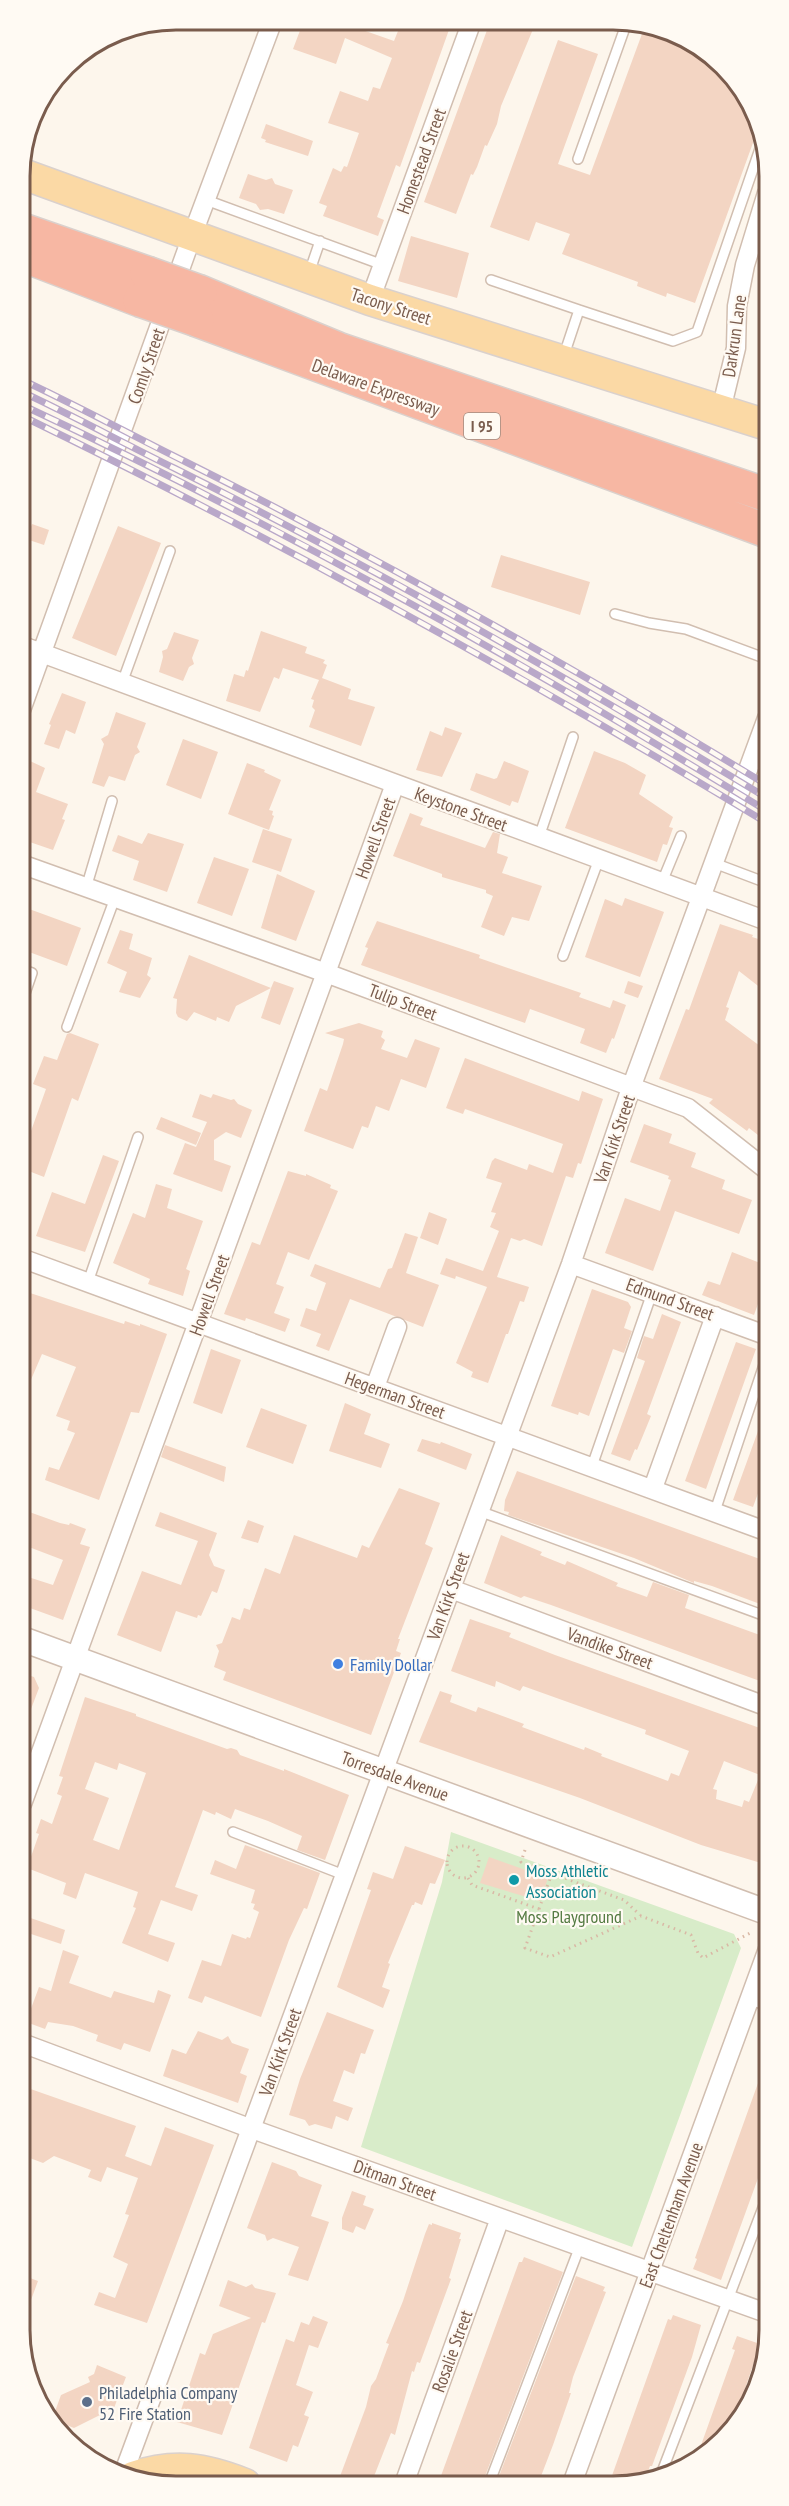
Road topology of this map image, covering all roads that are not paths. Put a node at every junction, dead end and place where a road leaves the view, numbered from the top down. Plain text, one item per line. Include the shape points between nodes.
1 (269, 30) edge
2 (469, 30) edge
3 (624, 30) edge
4 (757, 156) edge
5 (578, 159) dead end
6 (30, 177) edge
7 (206, 200) junction
8 (759, 220) edge
9 (30, 234) edge
10 (192, 236) junction
11 (320, 241) junction
12 (30, 257) edge
13 (383, 265) junction
14 (307, 278) junction
15 (491, 280) dead end
16 (143, 286) junction
17 (370, 300) junction
18 (198, 306) junction
19 (579, 310) junction
20 (562, 360) junction
21 (721, 410) junction
22 (759, 422) edge
23 (759, 492) edge
24 (759, 528) edge
25 (170, 551) dead end
26 (615, 614) dead end
27 (30, 649) edge
28 (42, 653) junction
29 (759, 656) edge
30 (122, 683) junction
31 (30, 686) edge
32 (573, 737) dead end
33 (759, 740) edge
34 (394, 784) junction
35 (112, 801) dead end
36 (681, 836) dead end
37 (539, 837) junction
38 (599, 859) junction
39 (714, 863) junction
40 (30, 867) edge
41 (759, 880) edge
42 (662, 882) junction
43 (86, 888) junction
44 (702, 896) junction
45 (115, 898) junction
46 (759, 918) edge
47 (563, 956) dead end
48 (326, 973) junction
49 (67, 1027) dead end
50 (631, 1088) junction
51 (138, 1137) dead end
52 (759, 1164) edge
53 (30, 1261) edge
54 (571, 1264) junction
55 (88, 1282) junction
56 (652, 1293) junction
57 (715, 1316) junction
58 (199, 1323) junction
59 (397, 1327) dead end
60 (759, 1333) edge
61 (759, 1380) edge
62 (375, 1387) junction
63 (507, 1436) junction
64 (592, 1466) junction
65 (653, 1488) junction
66 (479, 1511) junction
67 (715, 1511) junction
68 (759, 1528) edge
69 (451, 1589) junction
70 (759, 1614) edge
71 (30, 1642) edge
72 (74, 1659) junction
73 (759, 1704) edge
74 (383, 1772) junction
75 (30, 1775) edge
76 (233, 1832) dead end
77 (344, 1875) junction
78 (759, 1909) edge
79 (759, 1974) edge
80 (750, 2000) junction
81 (759, 2003) edge
82 (30, 2046) edge
83 (252, 2129) junction
84 (759, 2217) edge
85 (500, 2218) junction
86 (580, 2246) junction
87 (651, 2271) junction
88 (727, 2298) junction
89 (759, 2310) edge
90 (664, 2466) edge
91 (126, 2467) edge
92 (147, 2473) edge
93 (223, 2476) edge
94 (407, 2476) edge
95 (492, 2476) edge
96 (575, 2476) edge

1 - 7 street, Comly Street
2 - 13 street, Homestead Street
3 - 5 lane
4 - 19 lane via 697,332 673,341
6 - 10 main road, Tacony Street
7 - 10 street, Comly Street
7 - 11 lane
8 - 21 street, Darkrun Lane via 745,266 737,306 736,348
9 - 16 highway, Delaware Expressway / I 95
10 - 14 main road, Tacony Street
10 - 28 street, Comly Street
11 - 13 lane
11 - 14 lane
12 - 16 highway, Delaware Expressway / I 95
13 - 17 street, Homestead Street
14 - 17 main road, Tacony Street
15 - 19 lane
16 - 18 highway, Delaware Expressway / I 95, bridge
17 - 20 main road, Tacony Street
18 - 23 highway, Delaware Expressway / I 95 via 338,349
18 - 24 highway, Delaware Expressway / I 95
19 - 20 lane
20 - 21 main road, Tacony Street
21 - 22 main road, Tacony Street
25 - 30 lane
26 - 29 lane via 686,629
27 - 28 street, Keystone Street
28 - 30 street, Keystone Street
28 - 31 street, Comly Street
30 - 34 street, Keystone Street
32 - 37 lane
33 - 39 street, Van Kirk Street
34 - 37 street, Keystone Street
34 - 48 street, Howell Street
35 - 43 lane
36 - 42 lane
37 - 38 street, Keystone Street
38 - 42 street, Keystone Street
38 - 47 lane
39 - 41 lane
39 - 44 street, Van Kirk Street
40 - 43 street, Tulip Street
42 - 44 street, Keystone Street
43 - 45 street, Tulip Street
44 - 46 street, Keystone Street
44 - 50 street, Van Kirk Street
45 - 48 street, Tulip Street
45 - 49 lane
48 - 50 street, Tulip Street
48 - 58 street, Howell Street
50 - 52 street, Tulip Street via 688,1108
50 - 54 street, Van Kirk Street
51 - 55 lane
53 - 55 street, Hegerman Street
54 - 56 street, Edmund Street
54 - 63 street, Van Kirk Street
55 - 58 street, Hegerman Street
56 - 57 street, Edmund Street
56 - 64 lane
57 - 60 street, Edmund Street
57 - 65 street
58 - 62 street, Hegerman Street
58 - 72 street, Howell Street
59 - 62 street
61 - 67 lane
62 - 63 street, Hegerman Street
63 - 64 street, Hegerman Street
63 - 66 street, Van Kirk Street
64 - 65 street, Hegerman Street
65 - 67 street, Hegerman Street
66 - 69 street, Van Kirk Street
66 - 70 lane
67 - 68 street, Hegerman Street
69 - 73 street, Vandike Street
69 - 74 street, Van Kirk Street
71 - 72 street, Torresdale Avenue
72 - 74 street, Torresdale Avenue
72 - 75 street, Howell Street
74 - 77 street, Van Kirk Street
74 - 78 street, Torresdale Avenue
76 - 77 lane
77 - 83 street, Van Kirk Street
79 - 80 street, East Cheltenham Avenue
80 - 81 lane
80 - 87 street, East Cheltenham Avenue
82 - 83 street, Ditman Street
83 - 85 street, Ditman Street
83 - 91 street, Van Kirk Street
84 - 88 lane
85 - 86 street, Ditman Street
85 - 94 street, Rosalie Street
86 - 87 street, Ditman Street
86 - 95 lane
87 - 88 street, Ditman Street
87 - 96 street, East Cheltenham Avenue
88 - 89 street, Ditman Street
88 - 90 lane
92 - 93 main road via 178,2468

